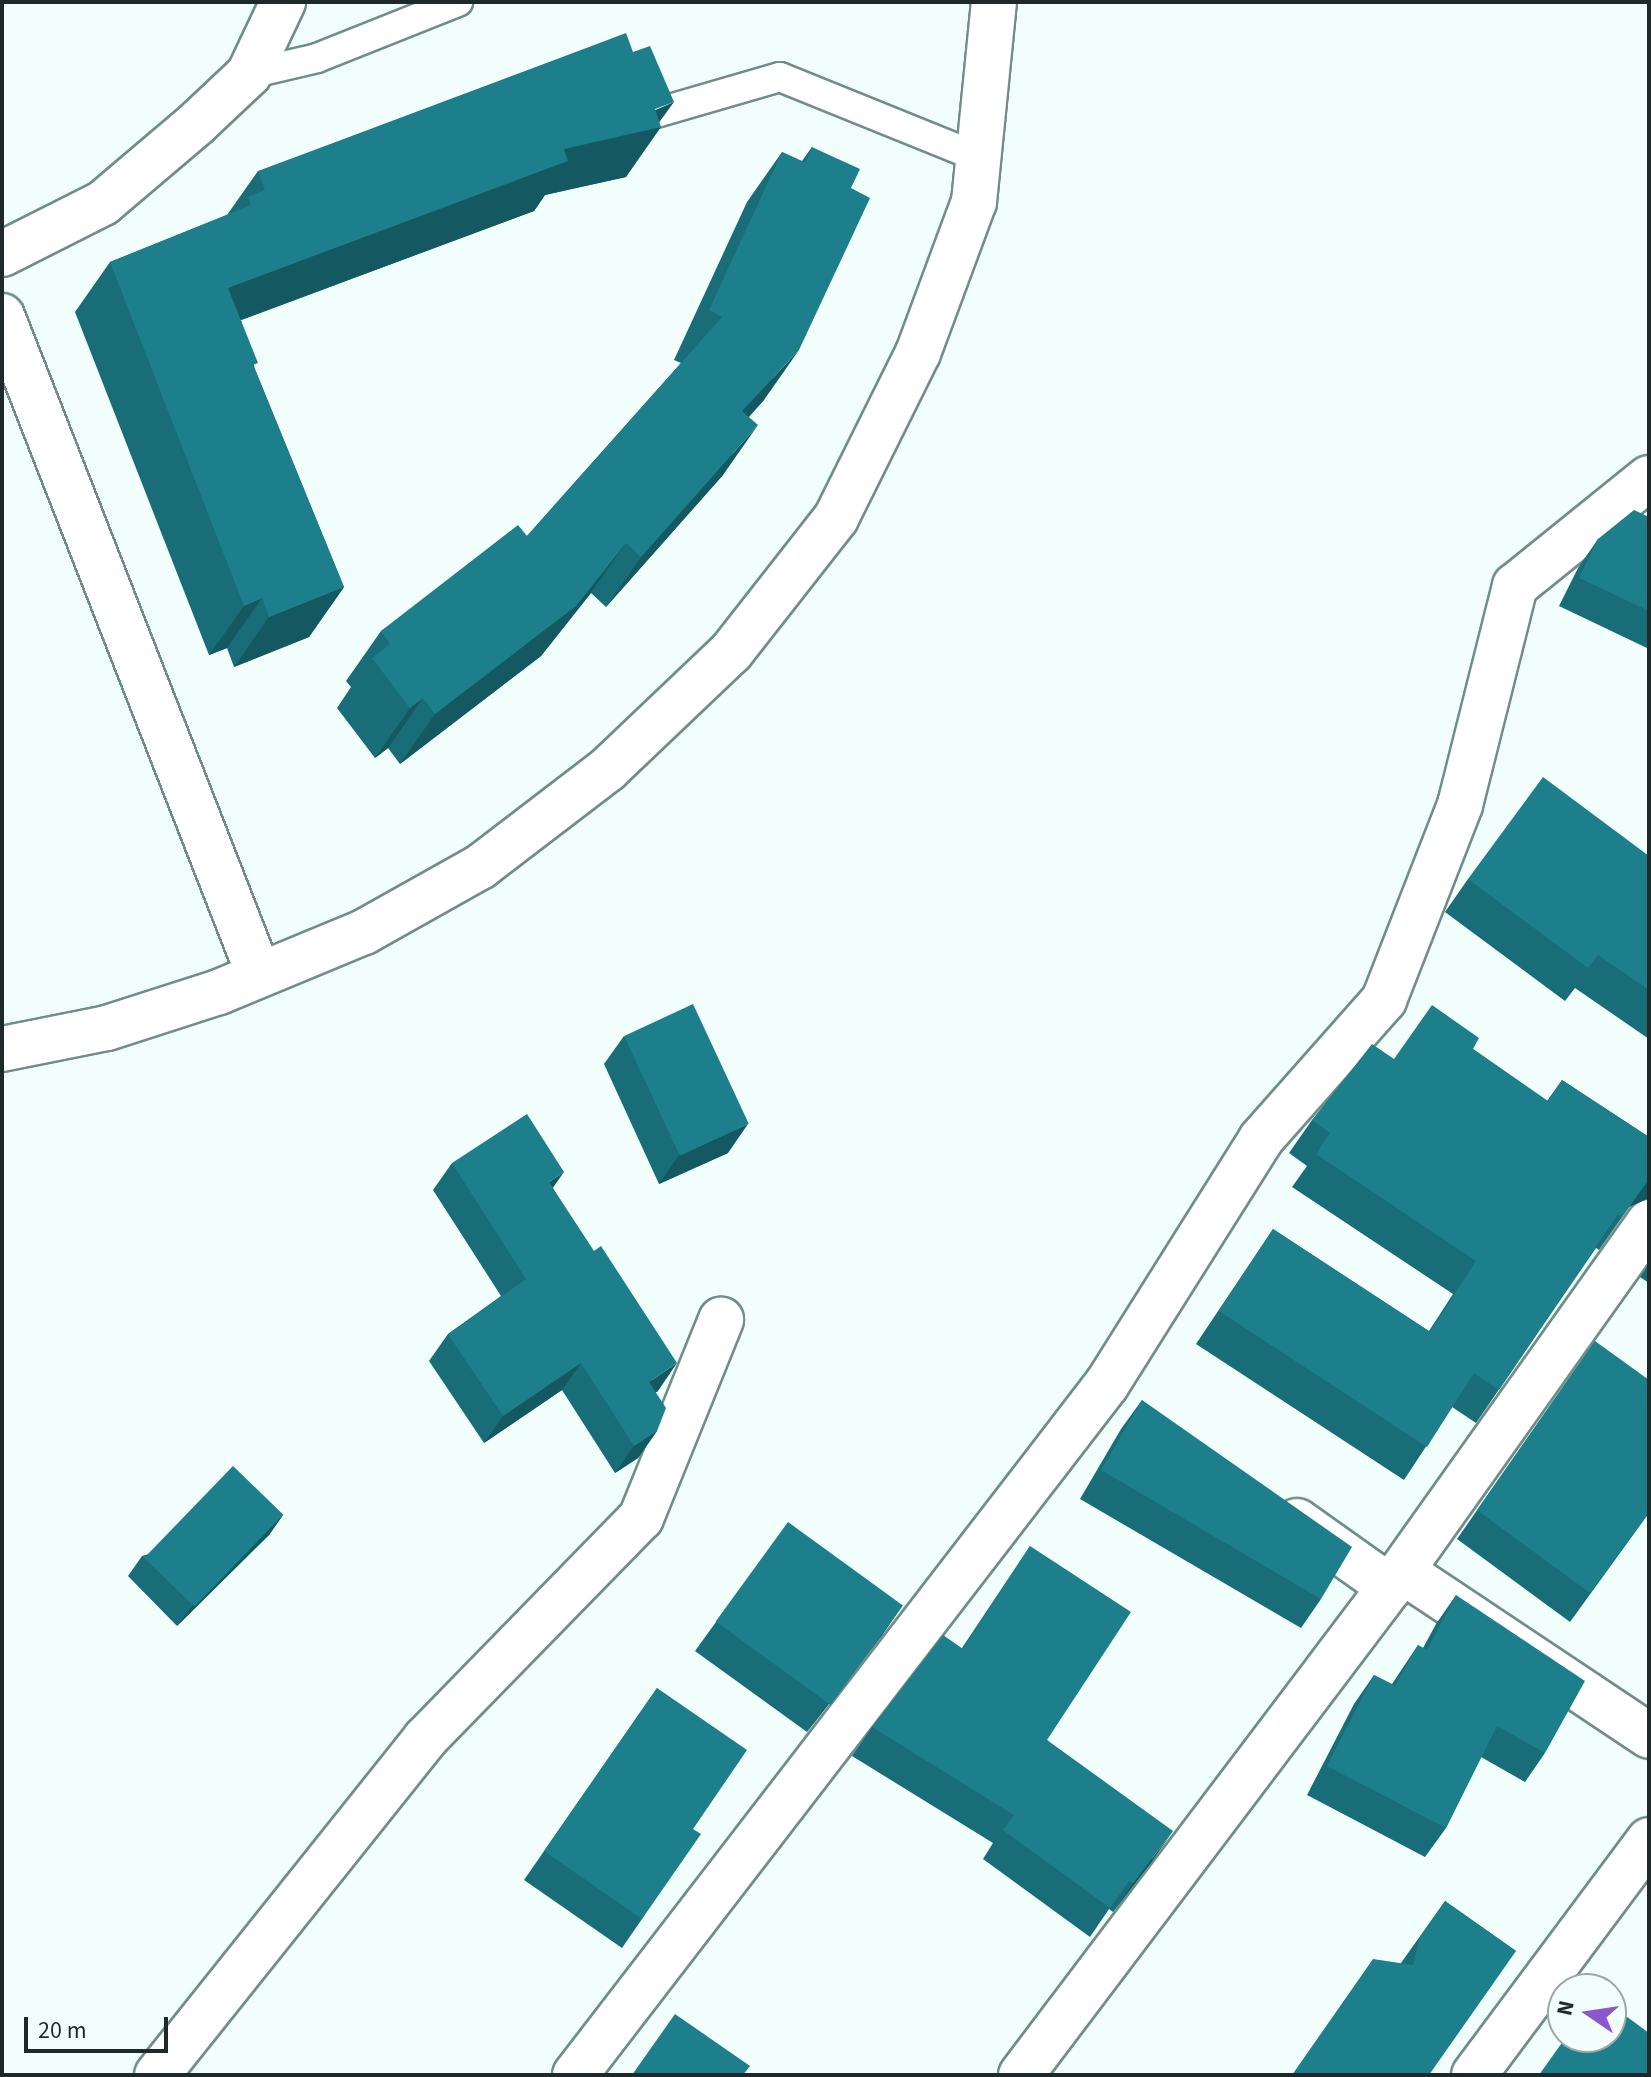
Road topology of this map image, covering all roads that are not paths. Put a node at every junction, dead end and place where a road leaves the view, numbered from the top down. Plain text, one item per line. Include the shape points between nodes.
1 (283, 2) edge
2 (458, 2) edge
3 (994, 2) edge
4 (249, 74) junction
5 (656, 113) edge
6 (978, 157) junction
7 (2, 254) edge
8 (2, 316) edge
9 (1649, 478) edge
10 (259, 975) junction
11 (2, 1049) edge
12 (1649, 1222) edge
13 (721, 1320) dead end
14 (1107, 1384) junction
15 (1146, 1412) edge
16 (1261, 1495) edge
17 (1396, 1579) junction
18 (1649, 1736) edge
19 (1649, 1840) edge
20 (1566, 1973) edge
21 (1547, 1996) edge
22 (157, 2075) edge
23 (575, 2075) edge
24 (1021, 2075) edge
25 (1474, 2075) edge

1 - 4 street
2 - 4 lane via 317,58
3 - 6 street
4 - 7 street via 103,203
5 - 6 lane via 780,77
6 - 10 street via 974,202 918,353 836,518 731,652 608,769 480,867 364,932
8 - 10 street
9 - 14 street via 1515,586 1460,805 1384,1000 1261,1139
10 - 11 street via 107,1028
12 - 17 street
13 - 22 street via 641,1518 425,1739
14 - 15 street
14 - 23 street
16 - 17 street
17 - 18 street
17 - 24 street
19 - 20 street
21 - 25 street

